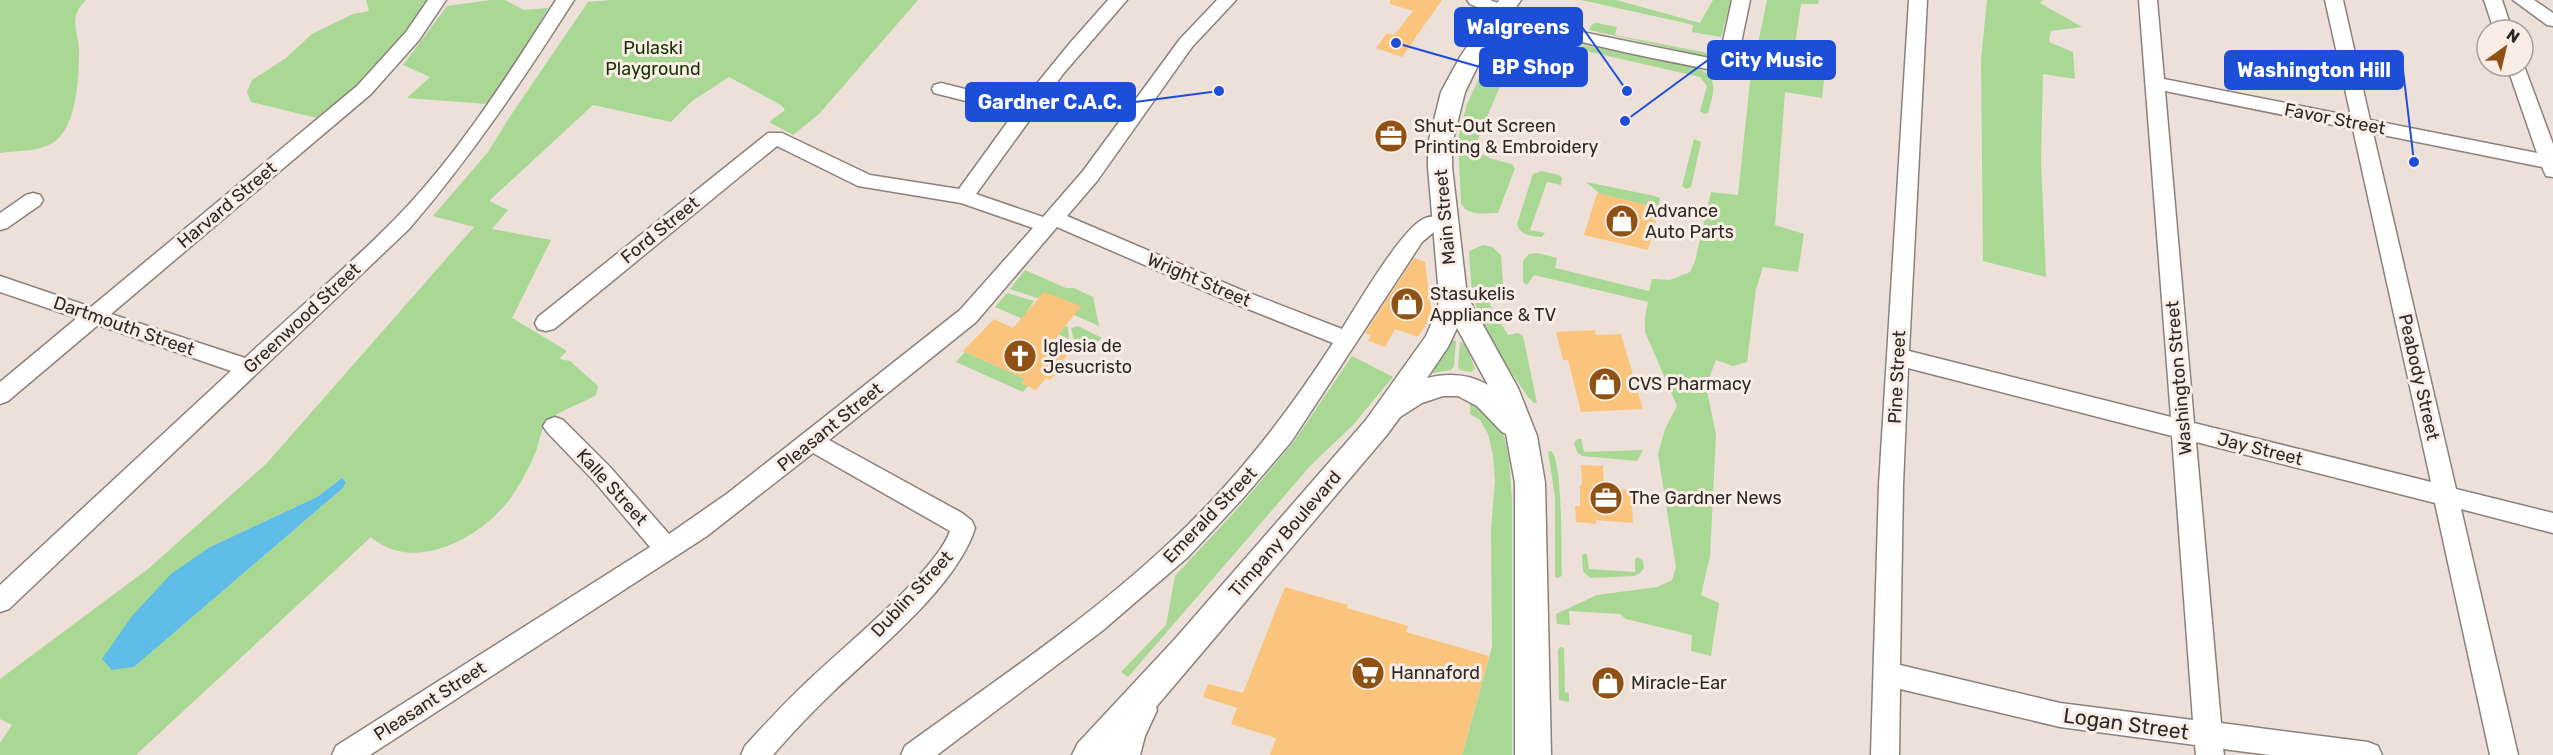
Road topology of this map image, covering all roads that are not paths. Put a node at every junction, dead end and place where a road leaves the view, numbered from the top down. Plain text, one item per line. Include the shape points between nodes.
1 (437, 0) edge
2 (565, 0) edge
3 (1118, 0) edge
4 (1227, 0) edge
5 (1476, 0) edge
6 (1741, 0) edge
7 (1918, 0) edge
8 (2148, 0) edge
9 (2334, 0) edge
10 (2493, 0) edge
11 (2522, 0) edge
12 (1505, 7) edge
13 (2499, 18) edge
14 (2553, 21) edge
15 (2520, 78) edge
16 (2155, 83) junction
17 (941, 89) dead end
18 (1025, 110) junction
19 (2362, 125) junction
20 (775, 137) joint
21 (2551, 167) edge
22 (964, 197) junction
23 (33, 201) dead end
24 (1051, 222) junction
25 (0, 223) edge
26 (1444, 223) junction
27 (0, 284) edge
28 (1453, 296) junction
29 (94, 317) junction
30 (546, 323) dead end
31 (1346, 339) junction
32 (1898, 357) junction
33 (248, 368) junction
34 (0, 395) edge
35 (555, 426) dead end
36 (1376, 428) junction
37 (2183, 430) junction
38 (1522, 436) junction
39 (812, 441) junction
40 (2446, 496) junction
41 (2553, 523) edge
42 (667, 549) junction
43 (0, 601) edge
44 (1887, 674) junction
45 (1153, 684) junction
46 (2209, 745) edge
47 (346, 755) edge
48 (755, 755) edge
49 (915, 755) edge
50 (1090, 755) edge
51 (1122, 755) edge
52 (1533, 755) edge
53 (1885, 755) edge
54 (2368, 755) edge
55 (2504, 755) edge

1 - 29 street, Harvard Street via 413,36 364,90
2 - 33 street, Greenwood Street via 504,96 441,181 383,243
3 - 18 street
4 - 24 street, Pleasant Street via 1186,43 1090,176
5 - 12 street
6 - 12 street via 1727,66 1577,36
7 - 32 street, Pine Street
8 - 16 street, Washington Street
9 - 19 street, Peabody Street
10 - 13 street
11 - 14 street
12 - 26 main road, Main Street via 1465,67 1445,117 1440,155
15 - 21 street
16 - 19 street, Favor Street
16 - 37 street, Washington Street
17 - 18 street
18 - 22 street
19 - 21 street, Favor Street
19 - 40 street, Peabody Street
20 - 22 street, Wright Street via 865,181
20 - 30 street, Ford Street
22 - 24 street, Wright Street
23 - 25 street
24 - 31 street, Wright Street
24 - 39 street, Pleasant Street via 963,321
26 - 28 main road, Main Street
26 - 31 street, Emerald Street via 1430,224 1415,237
27 - 29 street, Dartmouth Street
28 - 36 main road, Timpany Boulevard via 1438,340
28 - 38 main road, Main Street via 1499,380
29 - 33 street, Dartmouth Street
29 - 34 street, Harvard Street
31 - 49 street, Emerald Street via 1279,439 1170,558 1010,686
32 - 37 street, Jay Street
32 - 44 street, Pine Street
33 - 43 street, Greenwood Street
35 - 42 street, Kalle Street
36 - 38 main road, Main Street via 1412,393 1448,384 1482,393 1502,409
36 - 45 main road, Timpany Boulevard
37 - 40 street, Jay Street
37 - 46 street, Washington Street
38 - 52 main road, Main Street via 1530,483
39 - 42 street, Pleasant Street
39 - 48 street, Dublin Street via 961,525 964,533 922,588
40 - 41 street, Jay Street
40 - 55 street, Peabody Street
42 - 47 street, Pleasant Street
44 - 46 street, Logan Street
44 - 53 street, Pine Street
45 - 50 main road, Timpany Boulevard
45 - 51 main road via 1128,733
46 - 54 street, Logan Street

